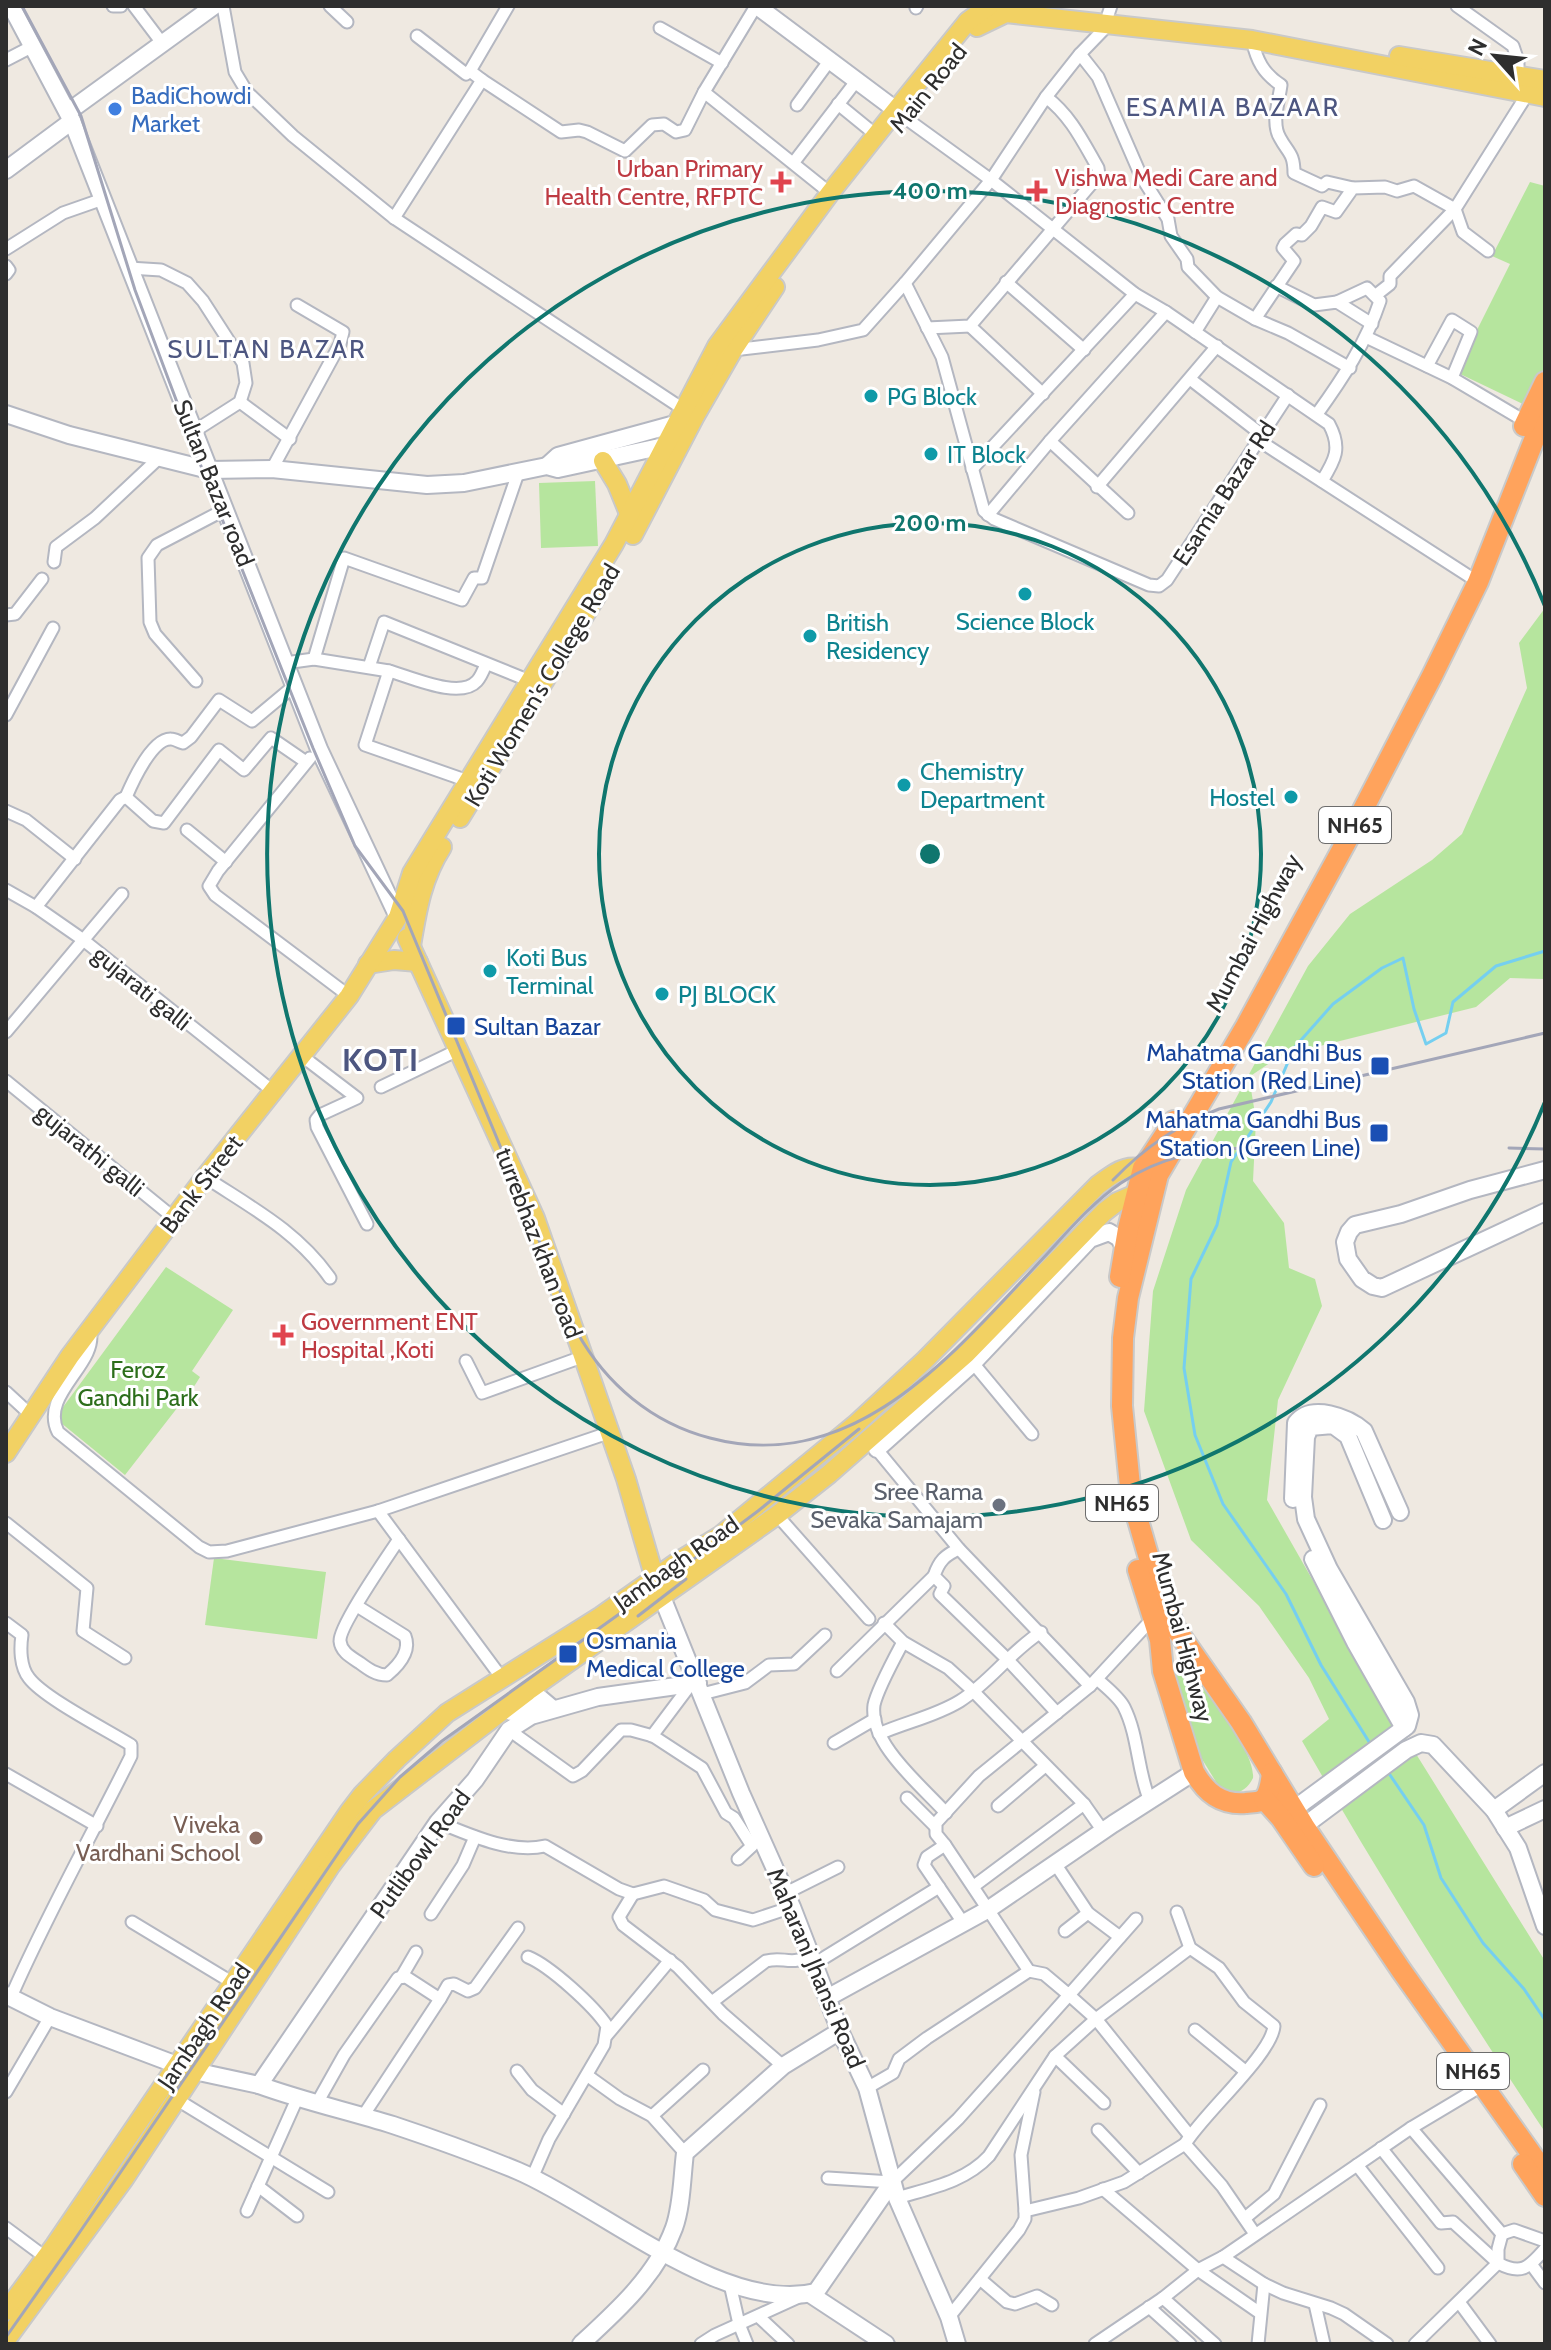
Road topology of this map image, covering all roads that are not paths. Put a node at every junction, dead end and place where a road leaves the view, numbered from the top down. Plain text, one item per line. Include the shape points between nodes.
1 (11, 6) edge
2 (113, 6) edge
3 (121, 6) edge
4 (134, 6) edge
5 (214, 6) edge
6 (223, 6) edge
7 (330, 6) edge
8 (508, 6) edge
9 (756, 6) edge
10 (989, 6) edge
11 (1044, 6) edge
12 (1457, 6) edge
13 (1109, 16) edge
14 (347, 22) dead end
15 (660, 28) dead end
16 (417, 36) dead end
17 (1252, 40) junction
18 (162, 43) junction
19 (33, 46) junction
20 (1080, 54) junction
21 (6, 60) edge
22 (830, 60) junction
23 (722, 63) junction
24 (470, 71) junction
25 (1518, 75) junction
26 (482, 80) junction
27 (857, 80) junction
28 (1545, 80) edge
29 (704, 92) junction
30 (1536, 95) edge
31 (1046, 97) junction
32 (838, 104) junction
33 (797, 105) dead end
34 (900, 114) junction
35 (70, 116) junction
36 (876, 135) junction
37 (794, 162) junction
38 (6, 170) edge
39 (991, 180) junction
40 (1353, 188) junction
41 (830, 193) junction
42 (103, 199) junction
43 (1455, 209) junction
44 (394, 218) junction
45 (1052, 231) junction
46 (6, 249) edge
47 (1488, 251) dead end
48 (6, 266) edge
49 (129, 268) junction
50 (6, 274) edge
51 (1006, 282) junction
52 (905, 283) junction
53 (1276, 286) junction
54 (1135, 294) junction
55 (1376, 295) junction
56 (1217, 297) junction
57 (1337, 302) junction
58 (297, 305) dead end
59 (1166, 312) junction
60 (1255, 319) junction
61 (1372, 324) junction
62 (970, 326) junction
63 (927, 328) junction
64 (1195, 332) junction
65 (1366, 337) junction
66 (1217, 346) junction
67 (725, 348) junction
68 (1084, 350) junction
69 (1427, 366) junction
70 (1350, 368) junction
71 (1452, 378) junction
72 (1190, 379) junction
73 (1545, 382) edge
74 (1043, 394) junction
75 (1288, 395) junction
76 (240, 402) junction
77 (1317, 414) junction
78 (8, 419) edge
79 (682, 420) junction
80 (1536, 420) edge
81 (193, 432) junction
82 (1259, 437) junction
83 (290, 439) junction
84 (1050, 441) junction
85 (671, 448) junction
86 (159, 458) junction
87 (603, 461) junction
88 (547, 466) junction
89 (272, 469) junction
90 (972, 469) junction
91 (209, 470) junction
92 (518, 473) junction
93 (1322, 481) junction
94 (1097, 487) junction
95 (224, 510) junction
96 (1128, 513) dead end
97 (988, 515) junction
98 (630, 516) junction
99 (54, 562) dead end
100 (42, 579) dead end
101 (1472, 580) junction
102 (6, 615) edge
103 (53, 628) dead end
104 (314, 659) junction
105 (285, 663) junction
106 (486, 664) junction
107 (369, 667) junction
108 (389, 671) junction
109 (196, 681) dead end
110 (530, 681) junction
111 (294, 686) junction
112 (6, 715) edge
113 (319, 749) junction
114 (306, 762) junction
115 (468, 781) junction
116 (126, 797) junction
117 (6, 811) edge
118 (187, 830) dead end
119 (75, 859) junction
120 (226, 862) junction
121 (6, 890) edge
122 (122, 894) dead end
123 (36, 907) junction
124 (398, 917) junction
125 (82, 939) junction
126 (414, 954) junction
127 (368, 964) junction
128 (349, 996) junction
129 (6, 1032) edge
130 (460, 1049) junction
131 (302, 1056) junction
132 (6, 1081) edge
133 (381, 1087) dead end
134 (274, 1092) junction
135 (1545, 1170) edge
136 (205, 1177) junction
137 (1148, 1181) junction
138 (1545, 1212) edge
139 (174, 1218) junction
140 (367, 1224) dead end
141 (1125, 1249) junction
142 (330, 1278) dead end
143 (90, 1329) junction
144 (582, 1357) junction
145 (466, 1361) dead end
146 (973, 1363) junction
147 (6, 1392) edge
148 (32, 1416) junction
149 (608, 1433) junction
150 (1032, 1434) dead end
151 (873, 1444) junction
152 (6, 1453) edge
153 (378, 1511) junction
154 (1400, 1512) dead end
155 (777, 1515) junction
156 (1383, 1520) dead end
157 (6, 1523) edge
158 (399, 1539) junction
159 (959, 1549) junction
160 (934, 1576) junction
161 (659, 1588) junction
162 (357, 1606) junction
163 (1161, 1615) junction
164 (869, 1619) dead end
165 (6, 1623) edge
166 (884, 1623) junction
167 (1041, 1632) junction
168 (825, 1635) dead end
169 (903, 1642) junction
170 (533, 1657) junction
171 (125, 1658) dead end
172 (1007, 1659) junction
173 (564, 1666) junction
174 (837, 1671) dead end
175 (501, 1677) junction
176 (1094, 1683) junction
177 (697, 1687) junction
178 (973, 1691) junction
179 (553, 1709) junction
180 (1057, 1713) junction
181 (875, 1719) junction
182 (488, 1723) junction
183 (509, 1730) junction
184 (1398, 1733) junction
185 (879, 1734) junction
186 (652, 1736) junction
187 (1021, 1742) junction
188 (834, 1743) dead end
189 (1045, 1766) junction
190 (1194, 1772) junction
191 (1272, 1773) junction
192 (1545, 1773) edge
193 (6, 1774) edge
194 (370, 1787) junction
195 (907, 1798) dead end
196 (1264, 1799) junction
197 (1150, 1801) junction
198 (1084, 1804) junction
199 (378, 1805) junction
200 (998, 1806) dead end
201 (1545, 1809) edge
202 (1494, 1810) junction
203 (946, 1813) junction
204 (1299, 1818) junction
205 (438, 1822) junction
206 (97, 1826) junction
207 (935, 1826) junction
208 (1505, 1828) junction
209 (1103, 1831) junction
210 (475, 1837) junction
211 (945, 1845) junction
212 (738, 1859) dead end
213 (1056, 1865) junction
214 (838, 1867) dead end
215 (974, 1886) junction
216 (939, 1887) junction
217 (633, 1894) junction
218 (789, 1900) junction
219 (989, 1909) junction
220 (1177, 1912) dead end
221 (1088, 1913) junction
222 (431, 1914) dead end
223 (1136, 1919) dead end
224 (132, 1922) dead end
225 (964, 1924) junction
226 (1545, 1926) edge
227 (518, 1928) dead end
228 (1065, 1931) dead end
229 (1120, 1937) junction
230 (1190, 1948) junction
231 (416, 1952) dead end
232 (528, 1957) dead end
233 (670, 1960) junction
234 (812, 1960) junction
235 (1029, 1971) junction
236 (402, 1976) junction
237 (233, 1983) junction
238 (1069, 1995) junction
239 (8, 1996) edge
240 (827, 1998) junction
241 (440, 1999) junction
242 (712, 2002) junction
243 (50, 2017) junction
244 (1096, 2019) junction
245 (1195, 2030) dead end
246 (840, 2031) junction
247 (606, 2035) junction
248 (1055, 2056) junction
249 (783, 2066) junction
250 (186, 2068) junction
251 (703, 2070) dead end
252 (517, 2071) dead end
253 (1245, 2071) junction
254 (588, 2076) junction
255 (259, 2085) junction
256 (867, 2088) junction
257 (1034, 2088) junction
258 (1478, 2089) junction
259 (6, 2092) edge
260 (176, 2099) junction
261 (297, 2099) junction
262 (317, 2103) junction
263 (1104, 2103) dead end
264 (1320, 2105) dead end
265 (564, 2114) junction
266 (363, 2116) junction
267 (652, 2116) junction
268 (1411, 2128) junction
269 (1098, 2130) dead end
270 (1188, 2140) junction
271 (1381, 2148) junction
272 (685, 2153) junction
273 (270, 2159) junction
274 (1357, 2165) junction
275 (1139, 2173) junction
276 (1545, 2173) edge
277 (532, 2178) junction
278 (828, 2178) dead end
279 (258, 2186) junction
280 (1103, 2189) junction
281 (894, 2190) junction
282 (328, 2192) dead end
283 (1545, 2196) edge
284 (247, 2211) dead end
285 (1025, 2211) junction
286 (297, 2216) dead end
287 (1245, 2218) junction
288 (6, 2228) edge
289 (1255, 2234) junction
290 (1502, 2234) junction
291 (1545, 2241) edge
292 (1545, 2249) edge
293 (662, 2251) junction
294 (45, 2257) junction
295 (1223, 2257) junction
296 (1498, 2263) junction
297 (1531, 2264) junction
298 (1438, 2268) dead end
299 (1198, 2270) junction
300 (980, 2279) junction
301 (1545, 2283) edge
302 (730, 2284) junction
303 (1264, 2284) junction
304 (805, 2295) junction
305 (1163, 2298) junction
306 (1459, 2302) junction
307 (1315, 2304) junction
308 (1052, 2305) dead end
309 (1149, 2307) junction
310 (6, 2311) edge
311 (1260, 2313) junction
312 (758, 2316) junction
313 (949, 2317) junction
314 (739, 2324) junction
315 (1259, 2339) edge
316 (6, 2340) edge
317 (590, 2341) edge
318 (952, 2341) edge
319 (1327, 2342) edge
320 (701, 2344) edge
321 (747, 2344) edge
322 (788, 2344) edge
323 (886, 2344) edge
324 (1095, 2344) edge
325 (1190, 2344) edge
326 (1215, 2344) edge
327 (1252, 2344) edge
328 (1387, 2344) edge
329 (1415, 2344) edge
330 (1490, 2344) edge

1 - 19 street, Sultan Bazar road
2 - 3 street
4 - 18 street
5 - 18 street
6 - 44 street via 235,72 247,92
7 - 14 street
8 - 24 street
9 - 22 street
9 - 23 street
10 - 34 main road, Main Road via 968,21
11 - 13 main road, Main Road
12 - 25 street via 1513,46
13 - 17 main road, Main Road
13 - 20 street
13 - 25 main road, Main Road via 1253,29
13 - 34 main road, Main Road via 993,17 976,28
15 - 23 street
16 - 24 street via 466,74
17 - 30 main road, Main Road
17 - 40 street via 1256,59 1281,85 1276,121 1294,173 1322,186 1327,182
18 - 35 street
19 - 21 street
19 - 35 street, Sultan Bazar road
20 - 31 street
20 - 56 street via 1098,77 1188,267
22 - 27 street
22 - 33 street
23 - 29 street
24 - 26 street
25 - 28 main road, Main Road
26 - 29 street via 561,132 587,132 625,151 652,125 685,130
26 - 44 street
27 - 32 street
27 - 34 street
29 - 37 street
30 - 43 street
31 - 39 street
31 - 45 street via 1062,109 1099,172
32 - 36 street
32 - 37 street
34 - 36 main road, Main Road
34 - 39 street
34 - 67 main road, Main Road
35 - 38 street
35 - 42 street, Sultan Bazar road
36 - 41 main road, Main Road
37 - 41 street
39 - 45 street
39 - 52 street
40 - 43 street via 1397,191 1414,186
40 - 53 street via 1336,212 1322,207 1302,235 1285,244 1294,261
41 - 67 main road, Main Road
42 - 46 street via 63,213
42 - 49 street, Sultan Bazar road
43 - 47 street via 1463,232
43 - 55 street
44 - 79 street
45 - 51 street
45 - 54 street
48 - 50 street
49 - 76 street via 161,270 187,283 203,301 243,363 246,383
49 - 81 street, Sultan Bazar road
51 - 62 street
51 - 68 street
52 - 63 street
52 - 67 street via 863,330 818,340
53 - 57 street via 1314,305
53 - 60 street
54 - 59 street
54 - 68 street
55 - 57 street via 1367,288
55 - 61 street via 1380,301
56 - 60 street
56 - 64 street
57 - 61 street
58 - 83 street via 343,332
59 - 64 street
59 - 84 street
60 - 70 street
61 - 65 street
62 - 63 street
62 - 74 street
63 - 90 street via 942,357
64 - 66 street
65 - 69 street
65 - 70 street
66 - 72 street
66 - 75 street
67 - 79 main road, Main Road
68 - 74 street
69 - 71 street
69 - 71 street via 1452,320 1471,332
70 - 77 street
71 - 80 street
72 - 82 street
72 - 94 street
73 - 80 highway, Mumbai Highway / NH65
74 - 90 street
75 - 77 street
75 - 82 street, Esamia Bazar Rd
76 - 81 street
76 - 83 street
77 - 93 street via 1336,437 1334,461
78 - 86 street
79 - 85 main road, Koti Women's College Road
79 - 88 street via 558,456
80 - 101 highway, Mumbai Highway / NH65
81 - 91 street, Sultan Bazar road
82 - 93 street
82 - 97 street, Esamia Bazar Rd via 1159,586
83 - 89 street
84 - 94 street
84 - 97 street
85 - 87 street
85 - 98 main road, Koti Women's College Road
85 - 126 main road, Koti Women's College Road via 648,510 432,862 420,892
86 - 91 street
86 - 99 street via 56,547
87 - 88 street
87 - 98 main road
88 - 92 street
89 - 91 street
89 - 92 street via 427,485
90 - 97 street
91 - 95 street, Sultan Bazar road
92 - 104 street via 482,578 474,578 462,600 344,558
93 - 101 street
94 - 96 street
95 - 105 street, Sultan Bazar road
95 - 109 street via 157,545 148,558 150,622
98 - 110 main road, Koti Women's College Road
100 - 102 street via 15,614
101 - 137 highway, Mumbai Highway / NH65
103 - 112 street
104 - 105 street
104 - 107 street
105 - 111 street, Sultan Bazar road
106 - 107 street via 384,622
106 - 108 street via 478,681 453,690
106 - 110 street
107 - 108 street
108 - 115 street via 365,745
110 - 115 main road, Koti Women's College Road
111 - 113 street, Sultan Bazar road
111 - 116 street via 252,721 219,700 183,743 160,742 135,774
113 - 114 street
113 - 124 street, Sultan Bazar road
114 - 116 street via 271,738 244,770 219,750 164,823 153,821
114 - 120 street
115 - 124 main road, Koti Women's College Road via 412,873
116 - 119 street via 114,805
117 - 119 street via 26,820
118 - 120 street
119 - 123 street
120 - 128 street via 209,886 215,895
121 - 123 street, gujarati galli
122 - 125 street
123 - 125 street, gujarati galli
124 - 126 main road, turrebhaz khan road
124 - 127 main road, Bank Street
125 - 129 street
125 - 134 street, gujarati galli
126 - 127 main road
126 - 130 main road, turrebhaz khan road
127 - 128 main road, Bank Street
128 - 131 main road, Bank Street
130 - 133 street
130 - 144 main road, turrebhaz khan road via 535,1218
131 - 134 main road, Bank Street
131 - 140 street via 357,1098 316,1120
132 - 139 street, gujarathi galli
134 - 136 main road, Bank Street
135 - 138 street via 1355,1225 1345,1242 1348,1259 1362,1279 1382,1288
136 - 139 main road, Bank Street
136 - 142 street via 294,1236
137 - 141 highway, Mumbai Highway / NH65
137 - 151 main road, Jambagh Road via 1104,1212
137 - 161 main road, Jambagh Road via 1120,1170 1098,1185 856,1424
137 - 163 highway, Mumbai Highway / NH65 via 1123,1338 1122,1406 1131,1496
139 - 143 main road, Bank Street
141 - 146 street via 1109,1232 1090,1239
141 - 163 highway, Mumbai Highway / NH65 via 1109,1356 1109,1407 1125,1518
143 - 148 main road, Bank Street
143 - 153 street via 90,1347 56,1407 53,1420 58,1432 199,1547 227,1551
144 - 145 street via 482,1393
144 - 149 main road, turrebhaz khan road
146 - 150 street
146 - 151 street
147 - 148 street
148 - 152 main road, Bank Street
149 - 153 street
149 - 161 main road, turrebhaz khan road
151 - 155 main road, Jambagh Road
151 - 159 street
153 - 158 street
154 - 184 street via 1364,1431 1340,1415 1308,1414 1299,1419 1293,1472 1298,1521
155 - 161 main road, Jambagh Road
155 - 164 street
156 - 184 street via 1348,1436 1333,1425 1310,1427 1306,1519 1406,1702 1409,1723
157 - 171 street via 87,1588 83,1631
158 - 162 street
158 - 175 street
159 - 160 street via 946,1555
159 - 167 street
160 - 166 street
160 - 172 street via 944,1586 940,1594
161 - 170 main road, Jambagh Road
161 - 173 main road
161 - 177 street, Maharani Jhansi Road
162 - 162 street via 339,1636 340,1646 371,1670 387,1675 406,1652 405,1636
163 - 176 street
163 - 190 highway, Mumbai Highway / NH65 via 1163,1671
163 - 191 highway, Mumbai Highway / NH65 via 1176,1629
165 - 206 street via 22,1635 27,1677 131,1745 131,1756
166 - 169 street
166 - 174 street
167 - 172 street
167 - 176 street
168 - 177 street via 794,1664 769,1665 745,1683
169 - 178 street via 948,1668
169 - 181 street via 874,1704
170 - 173 main road via 551,1657
170 - 175 main road, Jambagh Road
172 - 178 street
172 - 180 street
173 - 182 main road
175 - 194 main road, Jambagh Road via 447,1713
176 - 180 street
176 - 197 street via 1123,1705
177 - 179 street, Putlibowl Road via 598,1697
177 - 186 street
177 - 218 street, Maharani Jhansi Road
178 - 185 street via 927,1717
178 - 187 street
179 - 182 street via 540,1698 533,1699
179 - 183 street, Putlibowl Road
180 - 187 street
181 - 185 street
181 - 188 street
182 - 199 main road
183 - 186 street via 573,1776 621,1730
183 - 205 street, Putlibowl Road
184 - 204 street via 1313,1796
185 - 203 street
186 - 212 street via 705,1771 726,1813 750,1840 749,1852
187 - 189 street
187 - 203 street via 979,1776
189 - 198 street
189 - 200 street
190 - 196 highway, Mumbai Highway / NH65 via 1219,1800
190 - 197 street
191 - 196 highway
191 - 204 highway, Mumbai Highway / NH65
192 - 202 street
193 - 206 street
194 - 199 main road via 369,1795
194 - 237 main road, Jambagh Road
195 - 207 street
196 - 258 highway, Mumbai Highway / NH65
197 - 209 street
198 - 209 street
198 - 215 street
199 - 250 main road
201 - 208 street
202 - 204 street via 1433,1745 1421,1743 1322,1813
202 - 208 street
203 - 207 street
204 - 258 highway, Mumbai Highway / NH65
205 - 210 street
205 - 255 street, Putlibowl Road
206 - 239 street
207 - 211 street
208 - 226 street via 1518,1848
209 - 213 street
210 - 217 street via 534,1849 545,1846
210 - 222 street
211 - 215 street
211 - 216 street via 924,1862
213 - 219 street
213 - 221 street
214 - 218 street
215 - 219 street
216 - 225 street
216 - 234 street
217 - 218 street via 664,1886 704,1900 715,1910 753,1920
217 - 233 street via 621,1921
218 - 234 street, Maharani Jhansi Road
219 - 225 street
219 - 235 street
220 - 230 street
221 - 228 street
221 - 229 street
223 - 229 street
224 - 237 street
225 - 240 street
227 - 241 street via 475,1988 448,1985
229 - 238 street
230 - 244 street
230 - 253 street via 1219,1968 1244,2002 1274,2026 1262,2054
231 - 236 street
232 - 247 street via 592,2007 607,2026
233 - 242 street
233 - 247 street
234 - 240 street, Maharani Jhansi Road
234 - 242 street via 766,1961
235 - 238 street via 1044,1974
235 - 256 street via 927,2038 899,2059 893,2073
236 - 241 street
236 - 262 street via 344,2055
237 - 250 main road, Jambagh Road
238 - 244 street
238 - 281 street
239 - 243 street
240 - 246 street, Maharani Jhansi Road
241 - 266 street
242 - 249 street
243 - 250 street
243 - 259 street
244 - 248 street
244 - 270 street
245 - 253 street
246 - 249 street
246 - 256 street, Maharani Jhansi Road
247 - 254 street
248 - 257 street
248 - 263 street
249 - 272 street
250 - 255 street
250 - 260 main road
250 - 294 main road, Jambagh Road
251 - 267 street
252 - 265 street
253 - 270 street
254 - 265 street
254 - 267 street
255 - 261 street
256 - 281 street, Maharani Jhansi Road
257 - 281 street via 971,2173
257 - 285 street via 1021,2155
258 - 268 street
258 - 276 highway, Mumbai Highway / NH65
258 - 283 highway, Mumbai Highway / NH65
260 - 273 street
260 - 316 main road
261 - 262 street
261 - 273 street
262 - 266 street
264 - 287 street via 1274,2194
265 - 277 street
266 - 277 street
267 - 272 street
268 - 271 street
268 - 290 street
269 - 275 street
270 - 275 street
270 - 287 street
271 - 274 street
271 - 296 street via 1441,2223 1453,2222
272 - 293 street via 675,2226
273 - 279 street
273 - 282 street
274 - 289 street
274 - 298 street
275 - 280 street
277 - 293 street
278 - 281 street
279 - 284 street
279 - 286 street
280 - 285 street
280 - 299 street
281 - 304 street via 816,2292
281 - 313 street, Maharani Jhansi Road
285 - 300 street via 1019,2230
287 - 289 street
288 - 294 street
289 - 295 street
290 - 291 street via 1514,2230
290 - 296 street
292 - 297 street
293 - 302 street
293 - 317 street via 637,2289
294 - 310 main road, Jambagh Road
295 - 299 street
295 - 303 street
296 - 297 street via 1519,2271
296 - 306 street
297 - 301 street
299 - 305 street
299 - 311 street
300 - 308 street via 1007,2302 1037,2296
300 - 313 street
302 - 304 street
302 - 314 street
303 - 307 street
303 - 311 street
304 - 312 street
304 - 323 street
305 - 309 street
305 - 326 street
306 - 329 street
306 - 330 street
307 - 319 street
307 - 328 street via 1344,2314
309 - 324 street
309 - 325 street
311 - 315 street
312 - 314 street
312 - 322 street
313 - 318 street, Maharani Jhansi Road
314 - 320 street
314 - 321 street
315 - 327 street

